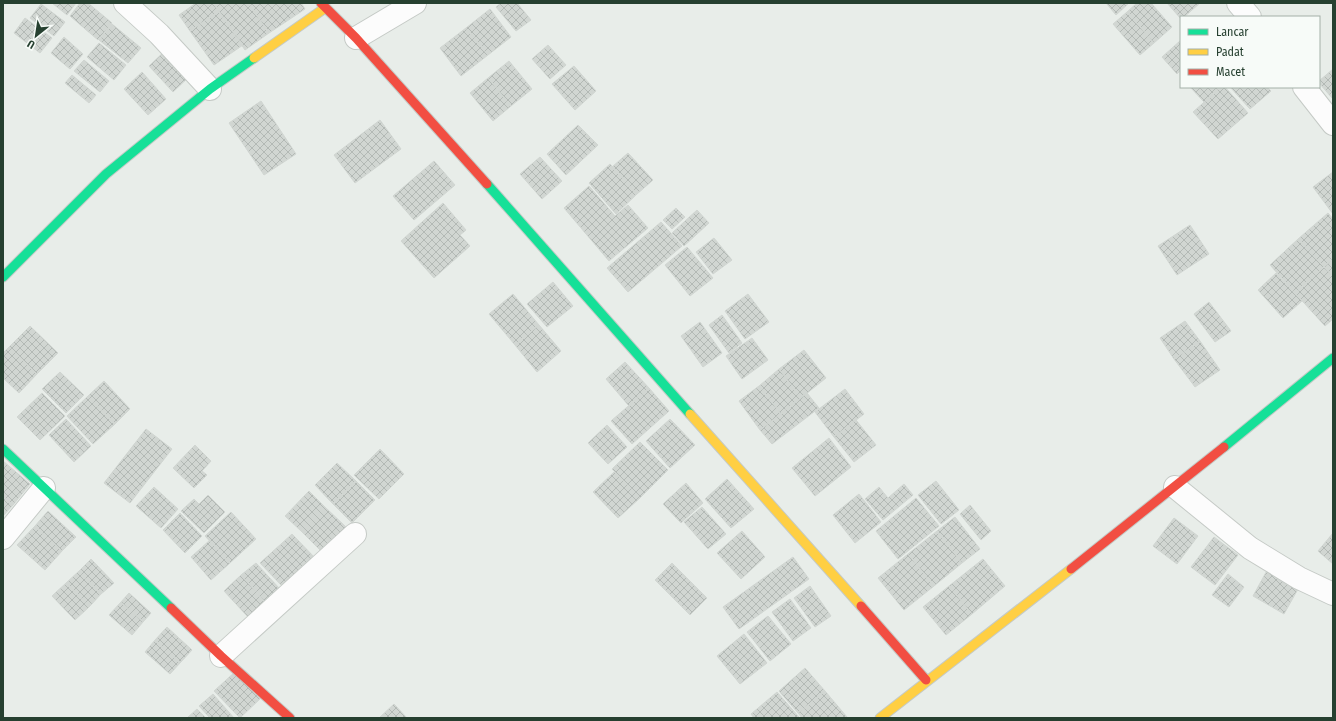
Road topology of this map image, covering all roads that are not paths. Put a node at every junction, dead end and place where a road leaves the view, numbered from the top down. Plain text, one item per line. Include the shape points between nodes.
1 (124, 3) edge
2 (416, 3) edge
3 (1238, 3) edge
4 (323, 6) edge
5 (1249, 16) edge
6 (356, 38) junction
7 (1305, 88) edge
8 (210, 89) junction
9 (1333, 124) edge
10 (3, 277) edge
11 (1333, 358) edge
12 (3, 449) edge
13 (1175, 487) junction
14 (44, 488) junction
15 (355, 534) dead end
16 (3, 538) edge
17 (1333, 594) edge
18 (221, 656) junction
19 (926, 680) junction
20 (290, 718) edge
21 (880, 718) edge

1 - 8 street via 159,34
2 - 6 street
3 - 5 street
4 - 6 street
4 - 8 street
6 - 19 street
7 - 9 street
8 - 10 street via 106,174
11 - 13 street
12 - 14 street
13 - 17 street via 1250,548 1299,578
13 - 19 street
14 - 16 street
14 - 18 street
15 - 18 street
18 - 20 street
19 - 21 street

